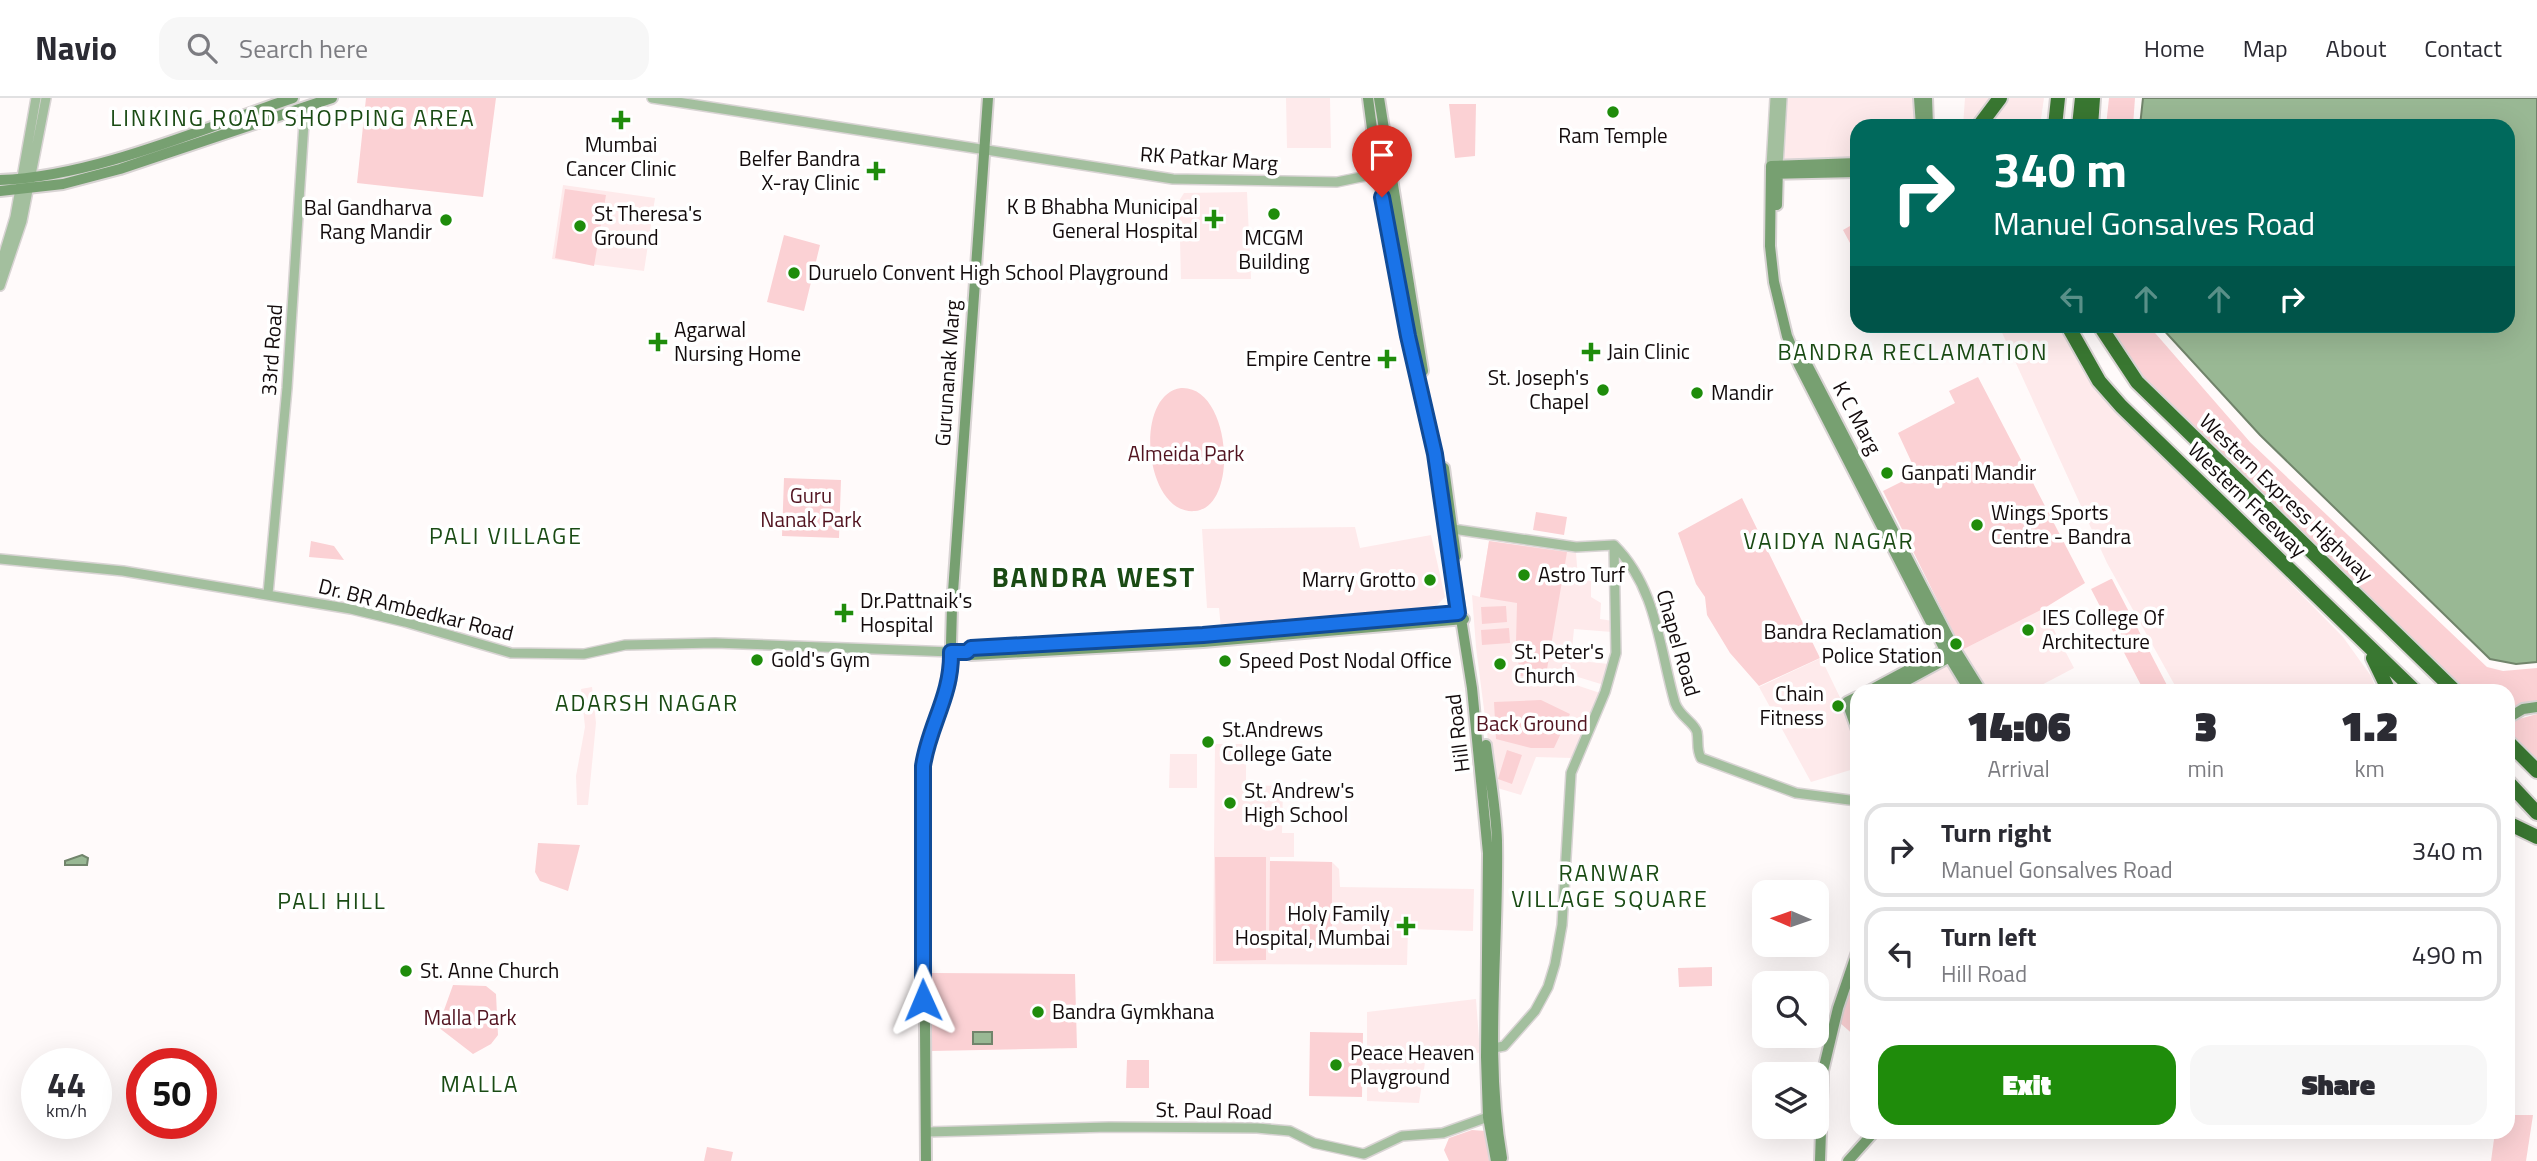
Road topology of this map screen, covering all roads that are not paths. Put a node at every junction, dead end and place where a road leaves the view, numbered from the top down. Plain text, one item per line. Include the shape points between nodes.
1 (36, 98) edge
2 (46, 98) edge
3 (293, 98) edge
4 (332, 98) edge
5 (652, 98) edge
6 (988, 98) edge
7 (994, 98) edge
8 (1368, 98) edge
9 (1379, 98) edge
10 (1782, 98) edge
11 (1919, 98) edge
12 (1927, 98) edge
13 (2000, 98) edge
14 (2058, 98) edge
15 (2082, 98) edge
16 (2094, 98) edge
17 (2103, 98) edge
18 (1777, 105) edge
19 (305, 107) junction
20 (1920, 119) edge
21 (1928, 119) edge
22 (1984, 119) edge
23 (2056, 119) edge
24 (2083, 119) edge
25 (2085, 119) edge
26 (2101, 119) edge
27 (988, 150) junction
28 (119, 163) junction
29 (1850, 164) edge
30 (1832, 168) junction
31 (1774, 170) junction
32 (1850, 171) edge
33 (1390, 172) junction
34 (1378, 174) junction
35 (0, 180) edge
36 (25, 184) junction
37 (0, 191) edge
38 (0, 267) edge
39 (0, 286) edge
40 (2072, 333) edge
41 (2105, 333) edge
42 (1449, 528) junction
43 (1614, 545) junction
44 (0, 559) edge
45 (268, 594) junction
46 (1462, 616) junction
47 (2347, 627) junction
48 (959, 652) junction
49 (1948, 654) junction
50 (1884, 684) edge
51 (1899, 684) edge
52 (1966, 684) edge
53 (1974, 684) edge
54 (2386, 684) edge
55 (2408, 684) edge
56 (2448, 684) edge
57 (2537, 705) edge
58 (2515, 712) edge
59 (2515, 749) edge
60 (2537, 771) edge
61 (2515, 789) edge
62 (1489, 796) junction
63 (1850, 800) edge
64 (2537, 813) edge
65 (2515, 826) edge
66 (2537, 837) edge
67 (1850, 973) edge
68 (1493, 1048) junction
69 (1488, 1117) junction
70 (930, 1132) junction
71 (1868, 1139) edge
72 (926, 1161) edge
73 (933, 1161) edge
74 (1496, 1161) edge
75 (1503, 1161) edge
76 (1820, 1161) edge
77 (1848, 1161) edge

1 - 36 street
2 - 36 street
3 - 28 main road
4 - 19 main road
5 - 27 street, RK Patkar Marg
6 - 27 main road, Gurunanak Marg
7 - 27 main road, Gurunanak Marg
8 - 34 main road, Hill Road
9 - 33 main road, Hill Road
10 - 18 street, K C Marg
11 - 20 main road
12 - 21 main road
13 - 22 highway
14 - 23 highway
15 - 24 highway
16 - 25 highway
17 - 26 highway
18 - 31 street, K C Marg
19 - 28 main road
19 - 45 street, 33rd Road
27 - 34 street, RK Patkar Marg via 1173,179 1337,182
27 - 48 main road, Gurunanak Marg
28 - 36 main road
29 - 30 main road
30 - 31 main road
30 - 32 main road
31 - 49 main road, K C Marg via 1777,249 1794,337 1936,621
33 - 34 street, RK Patkar Marg
33 - 42 main road, Hill Road via 1422,365 1442,454
34 - 42 main road, Hill Road
35 - 36 main road
36 - 37 main road
36 - 38 street
36 - 39 street via 22,221
40 - 47 highway, Western Freeway via 2099,381 2121,406
41 - 56 highway, Western Express Highway via 2137,382
42 - 43 street via 1576,547
42 - 46 main road, Hill Road
43 - 63 street, Chapel Road via 1638,572 1660,630 1676,705 1682,718 1695,728 1702,758 1796,793
43 - 68 street via 1616,653 1571,773 1562,925 1554,969 1535,1011 1504,1046
44 - 45 street, Dr. BR Ambedkar Road via 123,571
45 - 48 street, Dr. BR Ambedkar Road via 405,622 511,653 584,654 625,645 715,643
46 - 48 main road
46 - 62 main road, Hill Road
47 - 54 highway via 2377,664
47 - 55 highway, Western Freeway
48 - 70 main road, Gurunanak Marg via 923,766 922,972
49 - 50 main road
49 - 51 main road
49 - 52 main road, K C Marg
49 - 53 main road, K C Marg
57 - 58 main road
59 - 60 highway
61 - 64 highway
62 - 68 main road, Hill Road via 1497,840
62 - 69 main road, Hill Road
65 - 66 highway
67 - 76 main road via 1823,1071
68 - 75 main road, Hill Road
69 - 70 street, St. Paul Road via 1443,1133 1402,1136 1364,1154 1314,1143 1290,1131 1256,1128
69 - 74 main road, Hill Road
70 - 72 main road
70 - 73 main road
71 - 77 main road

